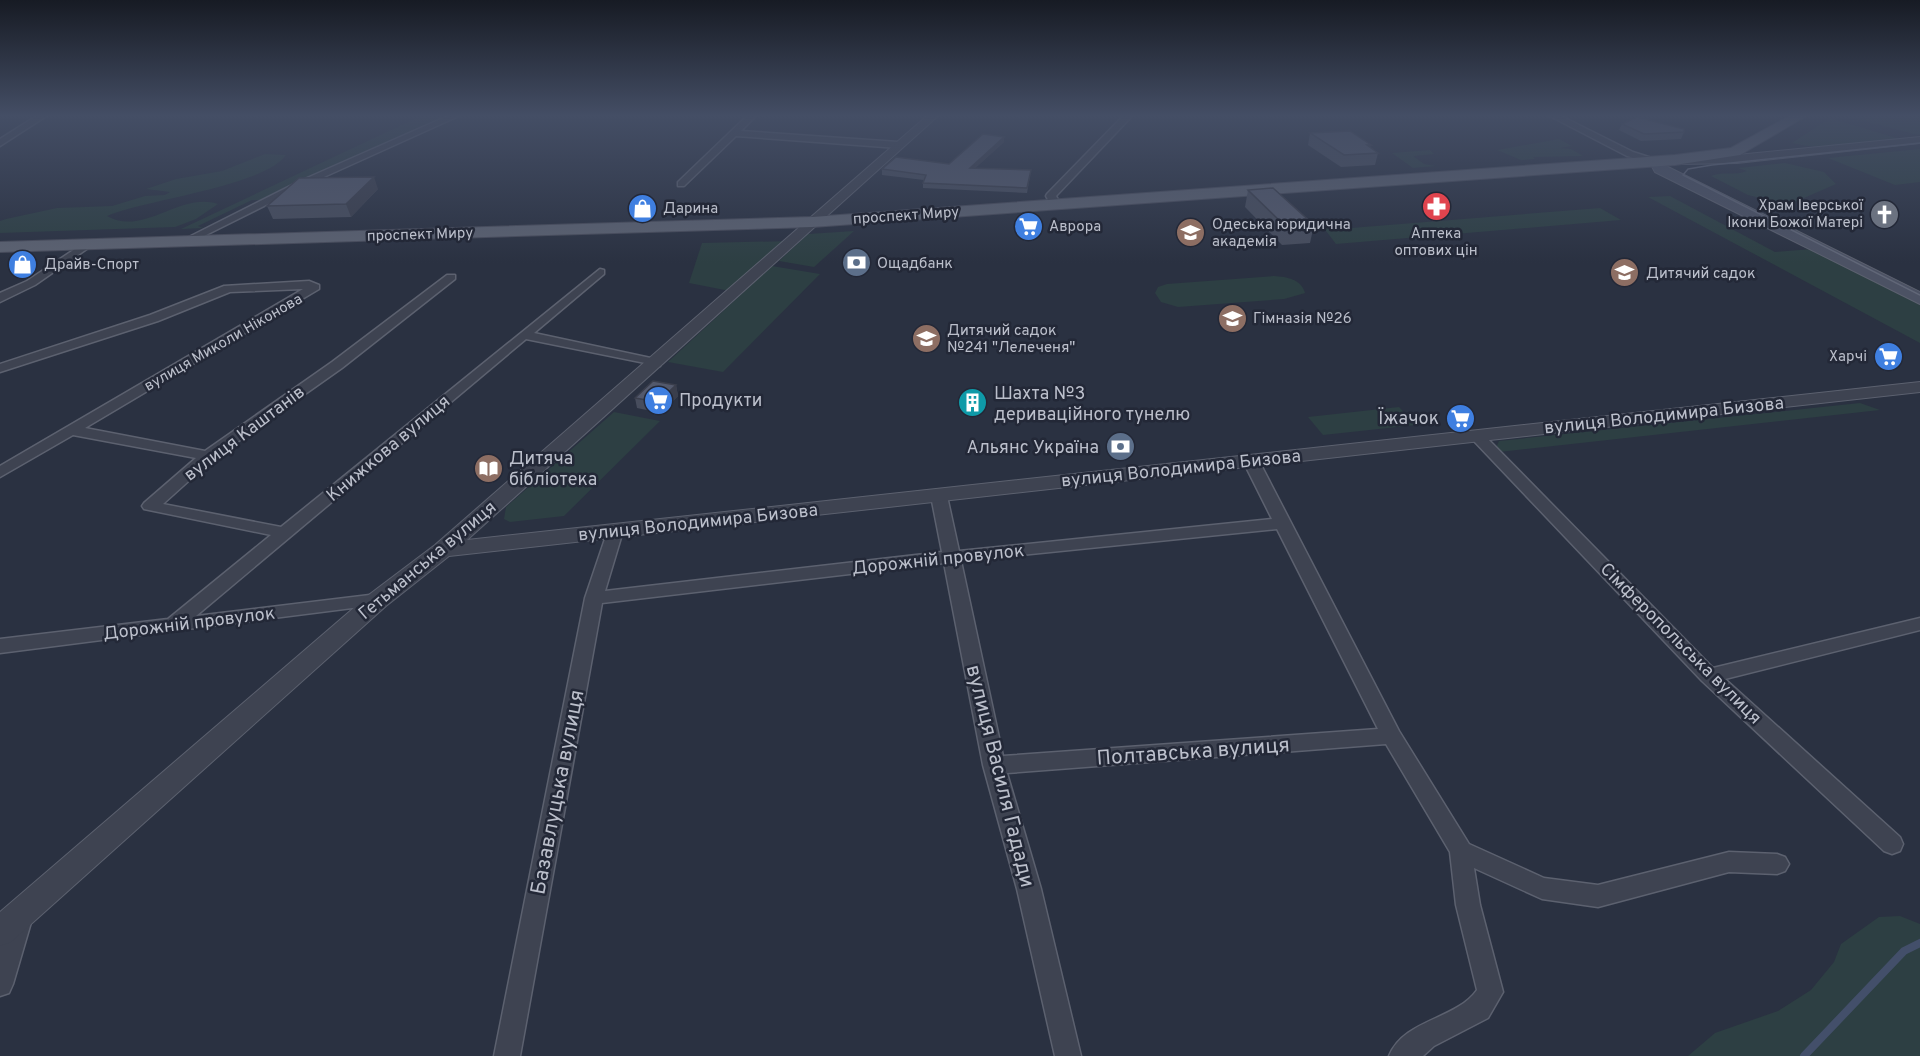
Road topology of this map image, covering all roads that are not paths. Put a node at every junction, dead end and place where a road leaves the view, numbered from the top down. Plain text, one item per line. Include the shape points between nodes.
1 (346, 164) edge
2 (701, 164) edge
3 (876, 164) edge
4 (1082, 164) edge
5 (1611, 164) edge
6 (1658, 164) edge
7 (1666, 164) edge
8 (681, 184) dead end
9 (1056, 205) junction
10 (812, 222) junction
11 (186, 241) junction
12 (87, 244) junction
13 (0, 247) edge
14 (600, 272) dead end
15 (451, 277) dead end
16 (1920, 287) edge
17 (0, 298) edge
18 (1920, 299) edge
19 (524, 335) junction
20 (655, 363) junction
21 (0, 368) edge
22 (1920, 387) edge
23 (70, 430) junction
24 (1477, 436) junction
25 (208, 456) junction
26 (1251, 461) junction
27 (0, 472) edge
28 (939, 496) junction
29 (1282, 523) junction
30 (615, 531) junction
31 (286, 533) junction
32 (442, 550) junction
33 (950, 557) junction
34 (594, 598) junction
35 (378, 600) junction
36 (174, 624) junction
37 (1920, 624) edge
38 (0, 646) edge
39 (1708, 676) junction
40 (1392, 736) junction
41 (994, 765) junction
42 (1892, 844) dead end
43 (1461, 851) junction
44 (1777, 864) dead end
45 (22, 913) junction
46 (0, 932) edge
47 (0, 984) edge
48 (507, 1056) edge
49 (1068, 1056) edge
50 (1402, 1056) edge

1 - 11 street
2 - 8 street
3 - 10 street, Гетьманська вулиця
4 - 9 street via 1051,196
5 - 9 main road, проспект Миру
6 - 18 main road via 1660,169
7 - 16 main road
9 - 10 main road, проспект Миру
10 - 11 main road, проспект Миру
10 - 20 street, Гетьманська вулиця
11 - 12 main road, проспект Миру
12 - 13 main road, проспект Миру
12 - 17 street via 31,283
14 - 19 street, Книжкова вулиця
15 - 25 street, вулиця Каштанів via 337,365
19 - 20 street
19 - 31 street, Книжкова вулиця
20 - 32 street, Гетьманська вулиця
21 - 23 street, вулиця Миколи Ніконова via 154,318 228,288 315,287
22 - 24 street, вулиця Володимира Бизова
23 - 25 street
23 - 27 street, вулиця Миколи Ніконова
24 - 26 street, вулиця Володимира Бизова
24 - 39 street, Сімферопольська вулиця
25 - 31 street, вулиця Каштанів via 150,507
26 - 28 street, вулиця Володимира Бизова
26 - 29 street
28 - 30 street, вулиця Володимира Бизова
28 - 33 street, вулиця Василя Гадади
29 - 33 street, Дорожній провулок
29 - 40 street
30 - 32 street, вулиця Володимира Бизова
30 - 34 street, Базавлуцька вулиця
31 - 36 street, Книжкова вулиця
32 - 35 street, Гетьманська вулиця
33 - 34 street, Дорожній провулок
33 - 41 street, вулиця Василя Гадади
34 - 48 street, Базавлуцька вулиця
35 - 36 street, Дорожній провулок
35 - 45 street, Гетьманська вулиця
36 - 38 street, Дорожній провулок
37 - 39 street
39 - 42 street, Сімферопольська вулиця
40 - 41 street, Полтавська вулиця
40 - 43 street
41 - 49 street, вулиця Василя Гадади via 1029,889
43 - 44 street via 1542,888 1598,896 1729,862
43 - 50 street via 1467,910 1490,992 1479,1009 1425,1037
45 - 46 street, Гетьманська вулиця
45 - 47 street

